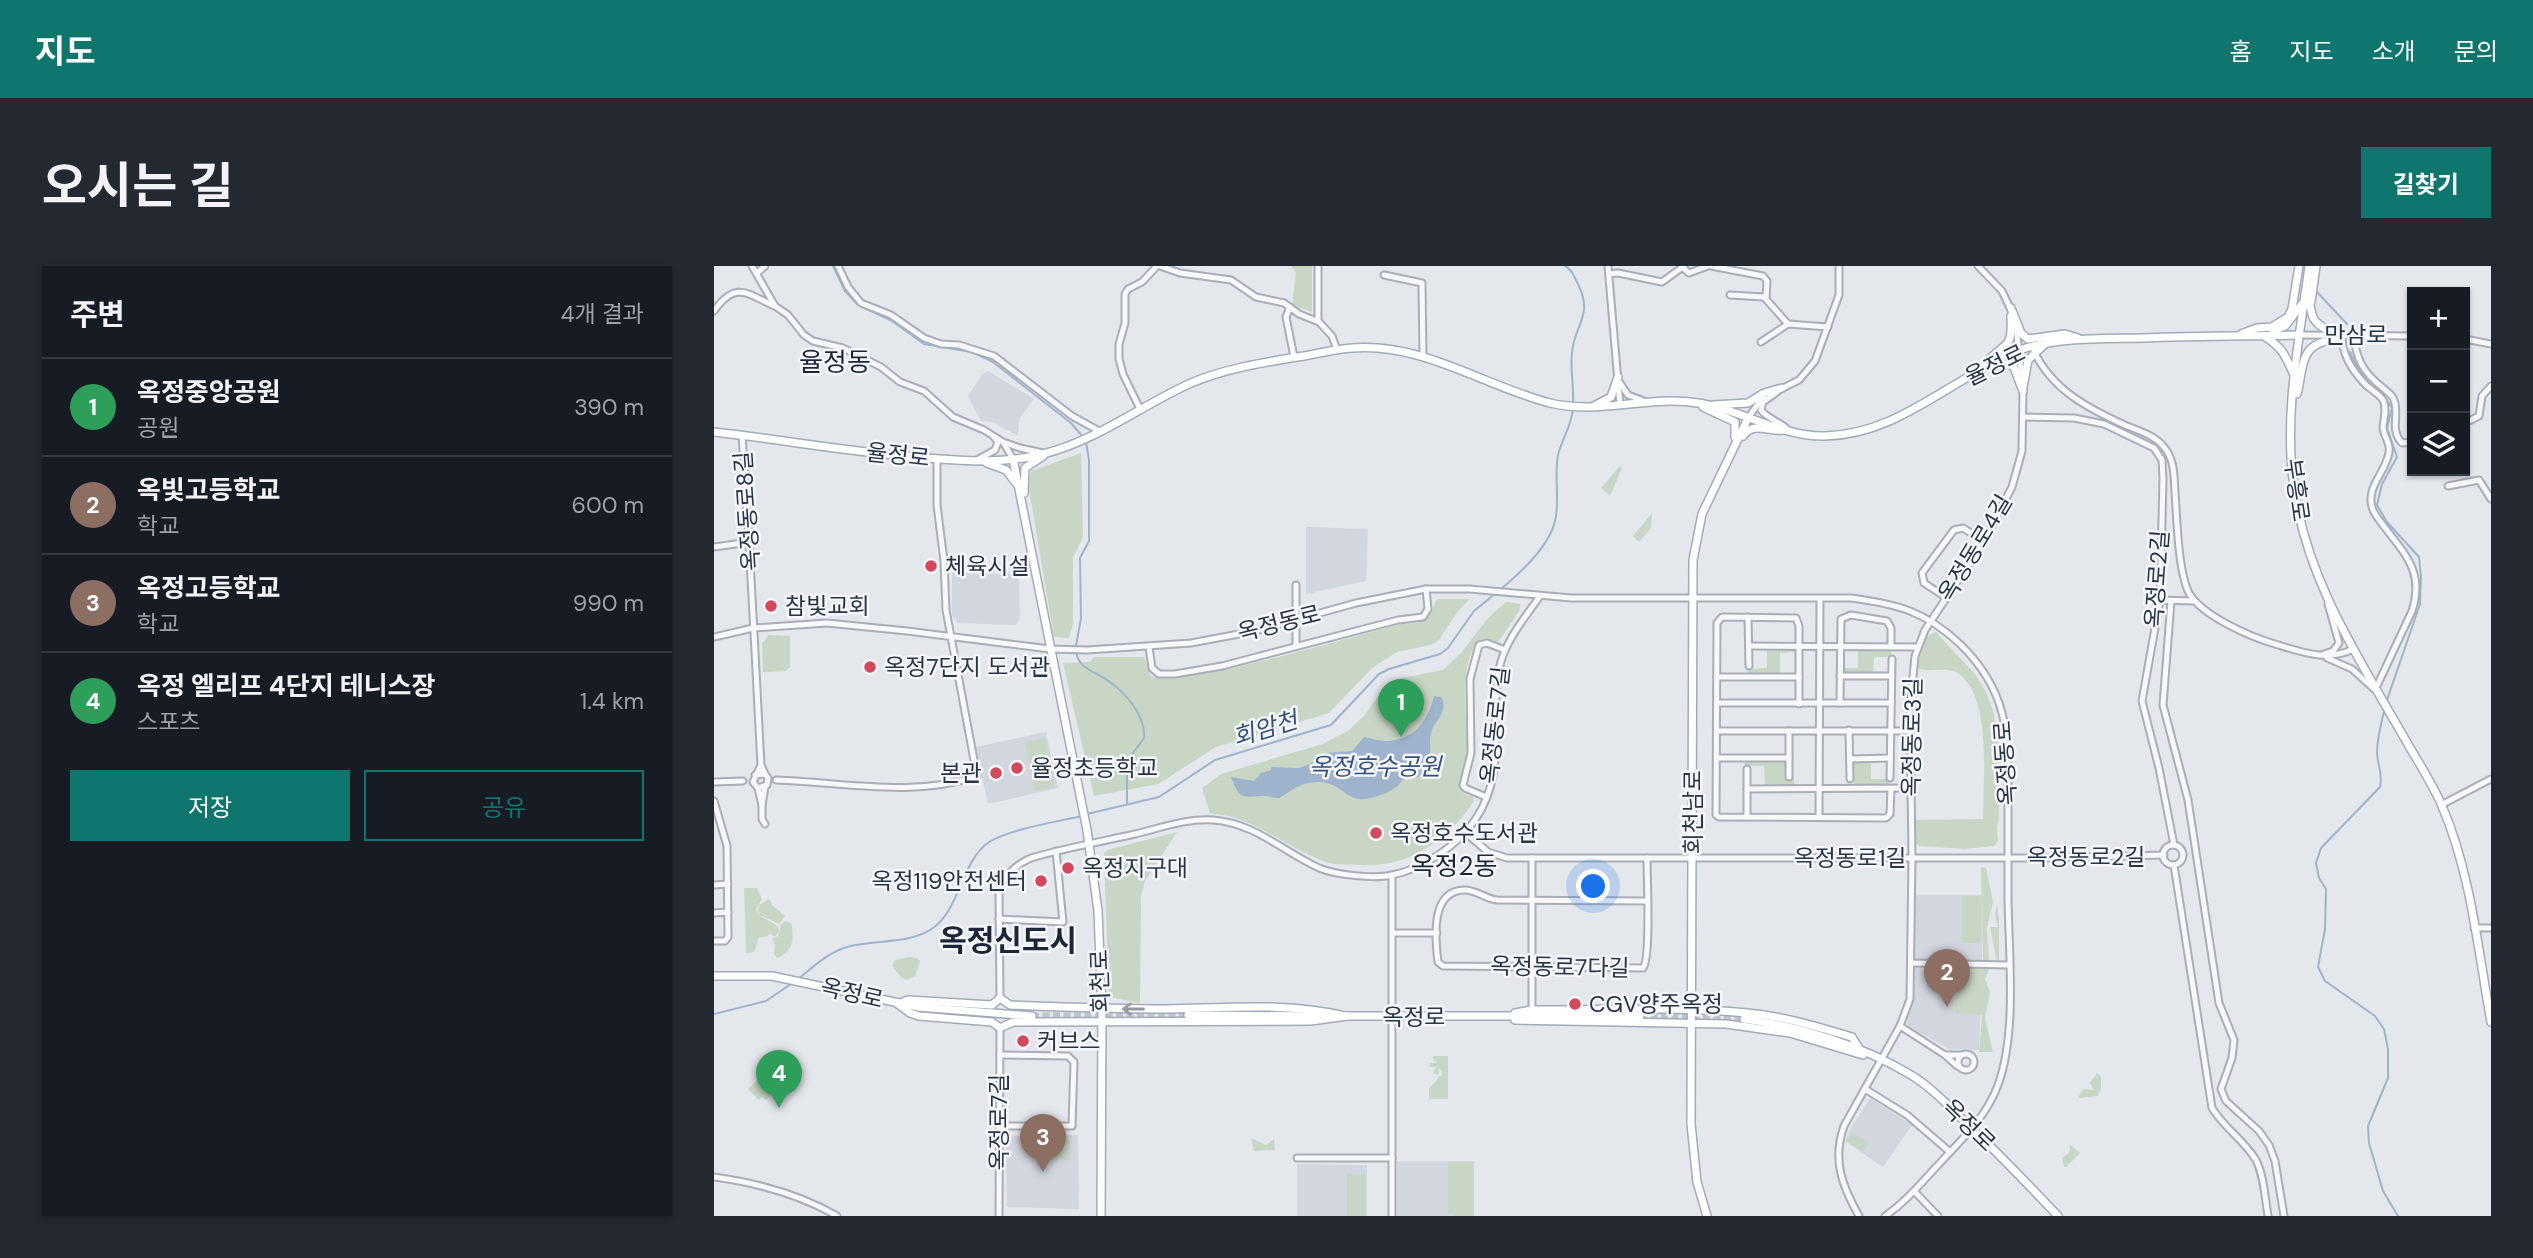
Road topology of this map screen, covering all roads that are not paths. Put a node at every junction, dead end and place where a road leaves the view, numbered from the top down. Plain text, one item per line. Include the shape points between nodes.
1 (752, 266) edge
2 (765, 266) edge
3 (838, 266) edge
4 (1159, 266) edge
5 (1318, 266) edge
6 (1608, 266) edge
7 (1709, 266) edge
8 (1839, 266) edge
9 (1978, 266) edge
10 (2299, 266) edge
11 (2309, 266) edge
12 (1684, 269) edge
13 (2316, 270) edge
14 (757, 273) junction
15 (1609, 274) junction
16 (1384, 275) dead end
17 (1730, 295) dead end
18 (2308, 297) junction
19 (1766, 298) junction
20 (774, 306) dead end
21 (1290, 307) junction
22 (2011, 308) junction
23 (714, 311) edge
24 (1318, 321) junction
25 (1788, 324) junction
26 (1828, 327) junction
27 (2263, 335) junction
28 (2299, 335) junction
29 (2238, 336) junction
30 (2340, 336) junction
31 (2354, 336) junction
32 (2407, 336) edge
33 (2082, 340) junction
34 (2470, 340) edge
35 (1761, 342) dead end
36 (2491, 344) edge
37 (1337, 349) junction
38 (2020, 349) junction
39 (2034, 349) junction
40 (2343, 349) junction
41 (2355, 349) junction
42 (1423, 356) junction
43 (1294, 358) junction
44 (1981, 369) junction
45 (1618, 377) junction
46 (2295, 377) junction
47 (2491, 386) edge
48 (1782, 388) junction
49 (2023, 391) junction
50 (1647, 402) junction
51 (1697, 403) junction
52 (1620, 405) junction
53 (1709, 405) junction
54 (1592, 407) junction
55 (1140, 408) junction
56 (2089, 408) junction
57 (2293, 408) junction
58 (2023, 417) junction
59 (1748, 418) junction
60 (2086, 419) junction
61 (2470, 420) edge
62 (1787, 429) junction
63 (1100, 431) junction
64 (714, 432) edge
65 (992, 434) junction
66 (742, 436) junction
67 (1003, 442) junction
68 (2407, 442) edge
69 (1732, 450) junction
70 (1046, 453) junction
71 (937, 459) junction
72 (1013, 459) junction
73 (976, 461) junction
74 (2448, 486) dead end
75 (1021, 492) junction
76 (2491, 499) edge
77 (1023, 501) junction
78 (1984, 541) junction
79 (750, 542) junction
80 (714, 547) edge
81 (1296, 585) dead end
82 (1426, 589) junction
83 (1539, 596) junction
84 (2326, 596) junction
85 (1693, 598) junction
86 (1947, 598) junction
87 (1820, 599) junction
88 (2160, 600) junction
89 (2171, 601) junction
90 (2194, 601) junction
91 (1748, 617) junction
92 (1295, 620) junction
93 (1931, 620) junction
94 (753, 628) junction
95 (714, 636) edge
96 (950, 638) junction
97 (1296, 646) junction
98 (1749, 646) junction
99 (1798, 646) junction
100 (1819, 646) junction
101 (1840, 646) junction
102 (1892, 646) junction
103 (1149, 647) junction
104 (1918, 647) junction
105 (1050, 649) junction
106 (2353, 649) junction
107 (1505, 650) junction
108 (2314, 654) junction
109 (1892, 659) dead end
110 (1749, 666) dead end
111 (1840, 676) junction
112 (1891, 676) junction
113 (1717, 677) junction
114 (1798, 677) junction
115 (2379, 693) junction
116 (1717, 703) junction
117 (1840, 703) junction
118 (1891, 703) junction
119 (1798, 704) junction
120 (1819, 704) junction
121 (1890, 729) junction
122 (1849, 730) junction
123 (1717, 731) junction
124 (1789, 731) junction
125 (1819, 731) junction
126 (1910, 731) junction
127 (1717, 758) junction
128 (1789, 758) junction
129 (1890, 758) junction
130 (1850, 759) junction
131 (761, 765) junction
132 (1747, 769) dead end
133 (766, 775) junction
134 (754, 776) junction
135 (1789, 777) dead end
136 (1890, 778) dead end
137 (1850, 779) dead end
138 (2491, 779) edge
139 (776, 780) junction
140 (743, 781) junction
141 (714, 782) edge
142 (761, 786) junction
143 (1911, 788) junction
144 (1747, 789) junction
145 (1819, 789) junction
146 (1891, 789) junction
147 (1486, 797) junction
148 (714, 801) edge
149 (2441, 805) junction
150 (1747, 817) junction
151 (1819, 817) junction
152 (765, 824) dead end
153 (1465, 832) junction
154 (1090, 844) junction
155 (2174, 845) junction
156 (1056, 851) junction
157 (2164, 855) junction
158 (2008, 857) junction
159 (1532, 858) junction
160 (1647, 858) junction
161 (1693, 858) junction
162 (1912, 858) junction
163 (2174, 864) junction
164 (1392, 876) junction
165 (727, 884) junction
166 (714, 886) edge
167 (1531, 901) junction
168 (1647, 901) junction
169 (728, 912) junction
170 (714, 913) edge
171 (999, 919) junction
172 (2474, 928) junction
173 (2491, 928) edge
174 (1393, 933) junction
175 (1437, 933) junction
176 (714, 941) edge
177 (1910, 964) junction
178 (2009, 965) junction
179 (1532, 966) junction
180 (714, 976) edge
181 (1000, 998) junction
182 (898, 1004) junction
183 (992, 1005) junction
184 (1010, 1005) junction
185 (1046, 1006) junction
186 (1169, 1009) junction
187 (1647, 1009) junction
188 (1102, 1010) junction
189 (1532, 1010) junction
190 (1693, 1010) junction
191 (1735, 1012) junction
192 (1188, 1015) tunnel mouth
193 (1032, 1016) tunnel mouth
194 (1348, 1016) junction
195 (1640, 1016) tunnel mouth
196 (1393, 1017) junction
197 (1501, 1017) junction
198 (1744, 1019) tunnel mouth
199 (1102, 1021) junction
200 (1170, 1021) junction
201 (992, 1022) junction
202 (1013, 1022) junction
203 (1046, 1022) junction
204 (2491, 1022) edge
205 (1650, 1023) junction
206 (1693, 1023) junction
207 (1734, 1025) junction
208 (1900, 1026) junction
209 (1000, 1028) junction
210 (1860, 1051) junction
211 (1964, 1054) junction
212 (1000, 1055) junction
213 (1945, 1055) junction
214 (1877, 1059) junction
215 (1959, 1068) junction
216 (1864, 1089) junction
217 (1000, 1126) junction
218 (1973, 1129) junction
219 (1950, 1152) junction
220 (1297, 1157) dead end
221 (1392, 1158) junction
222 (714, 1177) edge
223 (1914, 1191) junction
224 (837, 1216) edge
225 (999, 1216) edge
226 (1101, 1216) edge
227 (1392, 1216) edge
228 (1707, 1216) edge
229 (1858, 1216) edge
230 (1885, 1216) edge
231 (1938, 1216) edge
232 (2058, 1216) edge
233 (2268, 1216) edge
234 (2284, 1216) edge

1 - 14 street
2 - 14 street
3 - 63 street via 861,303 891,315 924,338 994,356 1072,416
4 - 21 street via 1231,280 1256,297
4 - 55 street via 1125,294 1119,344 1123,374
5 - 24 street
6 - 15 street
7 - 12 street
7 - 19 street via 1763,276
8 - 26 street via 1839,295
9 - 22 street
10 - 29 main road via 2288,317 2273,327
11 - 18 main road, 부흥로
12 - 15 street via 1662,282
13 - 18 main road
14 - 65 street via 775,306 809,338 881,367 900,382 923,391 953,417
15 - 45 street
16 - 42 street via 1422,283
17 - 19 street
18 - 27 main road via 2285,326
18 - 28 main road, 부흥로
18 - 30 main road via 2315,321
19 - 25 street
20 - 23 street via 737,291
21 - 24 street
21 - 43 street via 1286,317
22 - 33 main road via 2028,339 2065,334
22 - 38 street, 옥정동로4길
22 - 44 main road via 2011,338
24 - 37 street
25 - 26 street
25 - 35 street
26 - 48 street via 1812,367
27 - 28 main road, 율정로
27 - 29 main road, 율정로
27 - 46 main road via 2286,354
28 - 30 street, 만삼로
28 - 46 main road, 부흥로
29 - 33 main road, 율정로
30 - 31 street, 만삼로
30 - 40 street
30 - 57 main road via 2308,351
31 - 32 street, 만삼로
31 - 41 street
33 - 39 main road, 율정로 via 2045,343
34 - 36 street
37 - 42 main road via 1388,348
37 - 43 main road
38 - 39 main road, 율정로
38 - 44 main road, 율정로
38 - 49 street, 옥정동로4길
39 - 49 main road
39 - 56 street via 2054,380
40 - 41 street
40 - 115 street via 2346,360 2383,400 2383,431 2390,448 2374,486 2372,506 2411,561 2415,575 2412,611
41 - 68 street via 2363,370 2396,403 2397,437
42 - 54 main road via 1521,393 1565,406
43 - 55 main road via 1210,376
44 - 49 main road via 2013,365
44 - 62 main road, 율정로 via 1896,420 1855,433 1822,436
45 - 50 street via 1624,392
45 - 52 street
45 - 54 main road via 1611,397
46 - 57 main road, 부흥로
47 - 61 street via 2482,396 2479,416
48 - 53 main road via 1748,403
48 - 59 street via 1759,400
48 - 62 street via 1763,402 1761,410
49 - 58 street, 옥정동로4길
50 - 51 main road
50 - 52 main road
51 - 53 main road
51 - 69 main road via 1735,422
52 - 54 main road
53 - 59 main road, 율정로
55 - 63 main road
56 - 60 street
56 - 90 street via 2154,439 2168,452 2174,472 2183,575
57 - 84 main road, 부흥로 via 2293,486 2308,551
58 - 60 street, 옥정로2길
58 - 78 street, 옥정동로4길 via 2022,451 2012,487
59 - 62 main road, 율정로
59 - 69 main road, 회천남로
60 - 88 street, 옥정로2길 via 2145,442 2162,460
62 - 69 main road via 1749,428
63 - 70 main road, 율정로
64 - 66 main road, 율정로
65 - 67 street
65 - 73 street via 997,448
66 - 71 main road, 율정로
66 - 79 street, 옥정동로8길
67 - 70 street
67 - 72 street
69 - 85 main road, 회천남로 via 1702,514 1693,560
70 - 72 main road, 율정로
70 - 77 main road via 1024,470
71 - 73 main road, 율정로
71 - 96 street
72 - 73 main road, 율정로
72 - 75 main road
73 - 75 main road via 1006,470
74 - 76 street via 2479,480
75 - 77 main road
77 - 105 main road
78 - 86 street, 옥정동로4길
78 - 86 street via 1963,528 1954,530 1922,573 1924,583
79 - 80 street
79 - 94 street, 옥정동로8길
81 - 92 street
82 - 83 street, 옥정동로
82 - 92 street, 옥정동로
82 - 97 street via 1428,609 1423,617
83 - 85 street, 옥정동로
83 - 107 street, 옥정동로7길
84 - 106 main road, 부흥로
84 - 108 street via 2339,643 2330,653
85 - 87 street, 옥정동로
85 - 161 main road, 회천남로
86 - 93 street, 옥정동로4길
87 - 93 street, 옥정동로 via 1889,603
87 - 100 street
88 - 89 street
88 - 155 street, 옥정로2길 via 2142,701
89 - 90 street
89 - 234 street via 2163,705 2188,800 2219,1003 2234,1040 2221,1088 2226,1101 2270,1145
90 - 108 street via 2257,638
91 - 98 street
91 - 99 street via 1796,618
91 - 113 street via 1719,619
92 - 97 street
92 - 103 street, 옥정동로 via 1191,643
93 - 104 street, 옥정동로3길
93 - 158 street, 옥정동로 via 1983,669 2002,711 2008,739
94 - 95 street
94 - 96 street via 827,623
94 - 131 street, 옥정동로8길
96 - 105 street
96 - 139 street via 977,776 939,787 909,788
97 - 103 street via 1222,666 1162,675 1152,667
98 - 99 street
98 - 110 street
99 - 100 street
99 - 114 street
100 - 101 street
100 - 120 street
101 - 102 street
101 - 102 street via 1840,619 1851,615 1887,621
101 - 111 street
102 - 104 street
103 - 105 street, 옥정동로
104 - 126 street, 옥정동로3길 via 1911,680
105 - 154 main road, 회천로
106 - 108 street via 2335,656
106 - 115 main road, 부흥로
107 - 147 street, 옥정동로7길 via 1497,680 1496,756
107 - 147 street via 1479,645 1470,679 1471,753 1463,785
108 - 115 street via 2342,663
109 - 112 street
111 - 112 street
111 - 117 street
112 - 118 street
113 - 114 street
113 - 116 street
114 - 119 street
115 - 149 main road, 부흥로
116 - 119 street
116 - 123 street
117 - 118 street
117 - 120 street
118 - 121 street
119 - 120 street
120 - 125 street
121 - 122 street
121 - 126 street
121 - 129 street
122 - 125 street
122 - 130 street
123 - 124 street
123 - 127 street
124 - 125 street
124 - 128 street
125 - 145 street
126 - 143 street, 옥정동로3길
127 - 128 street
127 - 150 street via 1716,815
128 - 135 street
129 - 130 street
129 - 136 street
130 - 137 street
131 - 133 street
131 - 134 street
132 - 144 street
133 - 134 street
133 - 139 street
133 - 142 street
134 - 140 street
134 - 142 street
138 - 149 street
139 - 142 street
140 - 141 street
140 - 142 street
142 - 152 street
143 - 146 street
143 - 162 street, 옥정동로3길
144 - 145 street
144 - 150 street
145 - 146 street
145 - 151 street
146 - 151 street via 1886,818
147 - 153 street, 옥정동로7길
148 - 165 street via 727,846
149 - 172 main road via 2457,846
150 - 151 street
153 - 159 street, 옥정동로1길 via 1497,856
153 - 164 street, 옥정동로7길 via 1434,858
154 - 156 street, 옥정동로7길
154 - 164 street, 옥정동로7길 via 1211,820 1245,826 1321,869
154 - 188 main road, 회천로
155 - 157 street via 2165,849
155 - 163 street via 2183,856
156 - 171 street, 옥정동로7길 via 1011,870 999,894
156 - 171 street via 1063,922
157 - 158 street, 옥정동로2길
157 - 163 street
158 - 162 street, 옥정동로1길
158 - 178 street, 옥정동로
159 - 160 street, 옥정동로1길
159 - 167 street
160 - 161 street, 옥정동로1길
160 - 168 street, 옥정동로7다길
161 - 162 street, 옥정동로1길
161 - 190 main road, 회천남로
162 - 177 street, 옥정동로3길
163 - 233 street via 2212,1108 2256,1161
164 - 174 street
165 - 166 street
165 - 169 street
167 - 168 street
167 - 175 street via 1494,900 1478,892 1460,891 1439,907
167 - 179 street
168 - 179 street, 옥정동로7다길 via 1647,962 1643,968
169 - 170 street
169 - 176 street via 727,938
171 - 181 street, 옥정동로7길
172 - 173 street
172 - 204 main road
174 - 175 street
174 - 196 street
175 - 179 street, 옥정동로7다길 via 1441,965
177 - 178 street
177 - 208 street, 옥정동로3길 via 1909,1004
178 - 218 street, 옥정동로 via 2003,1066 1994,1094
179 - 189 street
180 - 182 main road, 옥정로 via 772,976
181 - 183 main road
181 - 184 main road
182 - 183 main road via 908,1000
182 - 193 main road, 옥정로
182 - 201 main road via 919,1016
183 - 184 main road
184 - 185 main road
185 - 188 main road
185 - 203 main road via 1054,1015
186 -> 188 main road
186 - 194 main road via 1247,1008
186 - 200 main road via 1165,1016
187 - 189 main road
187 - 190 main road
187 - 205 main road via 1655,1016
188 - 199 main road, 회천로
189 - 197 main road
190 - 191 main road
190 - 206 main road, 회천남로
191 - 207 main road via 1729,1016
191 - 210 main road via 1791,1020 1852,1037
192 - 194 main road, 옥정로
194 - 196 main road, 옥정로
194 - 200 main road via 1311,1021
195 - 197 main road, 옥정로
196 - 197 main road, 옥정로
196 - 221 street
197 - 205 main road
198 - 210 main road, 옥정로 via 1773,1022
199 - 200 main road
199 - 203 main road
199 - 226 main road, 회천로
201 - 202 main road
201 - 209 main road
202 - 203 main road
202 - 209 main road
205 - 206 main road
206 - 207 main road
206 - 228 main road, 회천남로 via 1692,1142
207 - 214 main road via 1790,1034
208 - 213 street
208 - 214 street, 옥정동로3길
209 - 212 street, 옥정로7길
210 - 214 main road, 옥정로
211 - 213 street
211 - 215 street via 1957,1061
211 - 215 street via 1972,1057 1973,1065 1967,1070
212 - 217 street, 옥정로7길
212 - 217 street via 1068,1056 1074,1062 1072,1126
213 - 215 street
214 - 216 street, 옥정동로3길
214 - 218 main road, 옥정로 via 1932,1090
216 - 219 street via 1907,1115
216 - 229 street, 옥정동로3길 via 1844,1126 1838,1154 1844,1189
217 - 225 street, 옥정로7길
218 - 219 street, 옥정동로
218 - 232 main road, 옥정로
219 - 223 street, 옥정동로
220 - 221 street
221 - 227 street
222 - 224 street via 791,1194
223 - 230 street, 옥정동로
223 - 231 street

